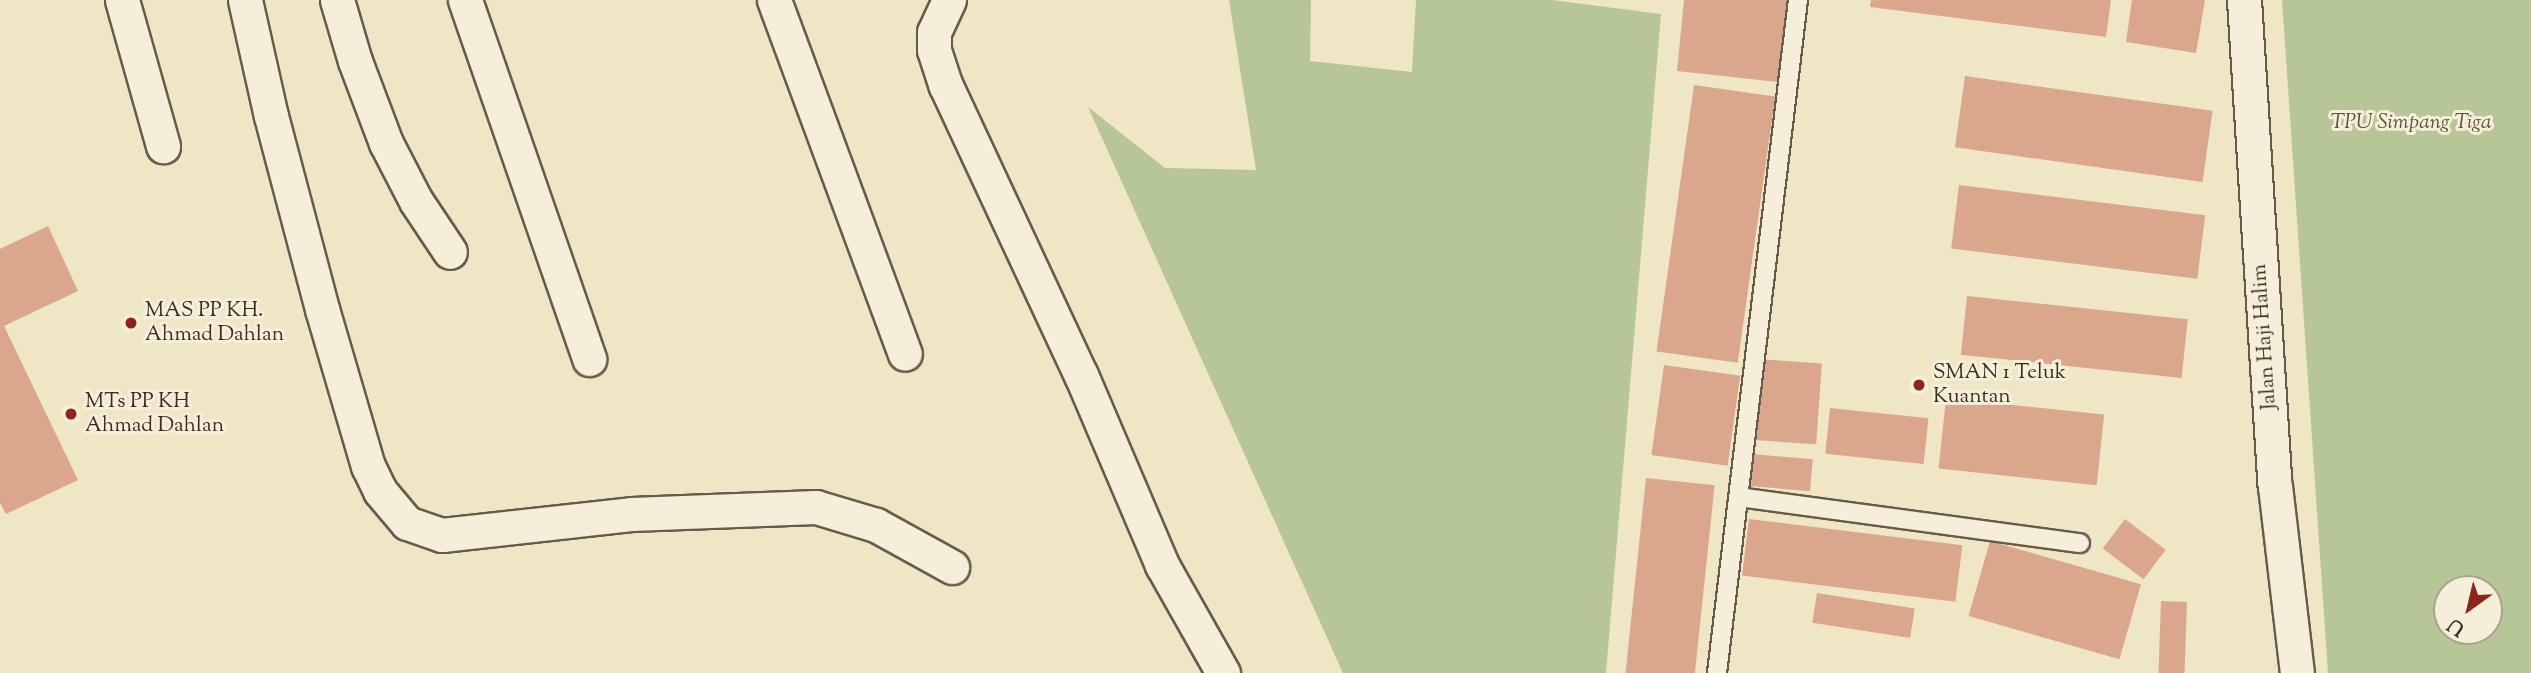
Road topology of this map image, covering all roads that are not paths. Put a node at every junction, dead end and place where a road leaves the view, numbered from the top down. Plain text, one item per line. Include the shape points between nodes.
1 (122, 0) edge
2 (245, 0) edge
3 (337, 0) edge
4 (465, 0) edge
5 (774, 0) edge
6 (949, 0) edge
7 (1798, 0) edge
8 (2244, 0) edge
9 (163, 146) dead end
10 (450, 252) dead end
11 (905, 354) dead end
12 (589, 359) dead end
13 (1739, 497) junction
14 (2080, 543) dead end
15 (952, 567) dead end
16 (1223, 673) edge
17 (1717, 673) edge
18 (2297, 673) edge

1 - 9 street
2 - 15 street via 315,283 368,466 380,491 407,523 442,535 631,514 816,507 876,525
3 - 10 street via 386,143
4 - 12 street
5 - 11 street
6 - 16 street via 934,41 946,86 1082,375 1162,565
7 - 13 lane
8 - 18 street, Jalan Haji Halim via 2275,486
13 - 14 lane
13 - 17 lane

